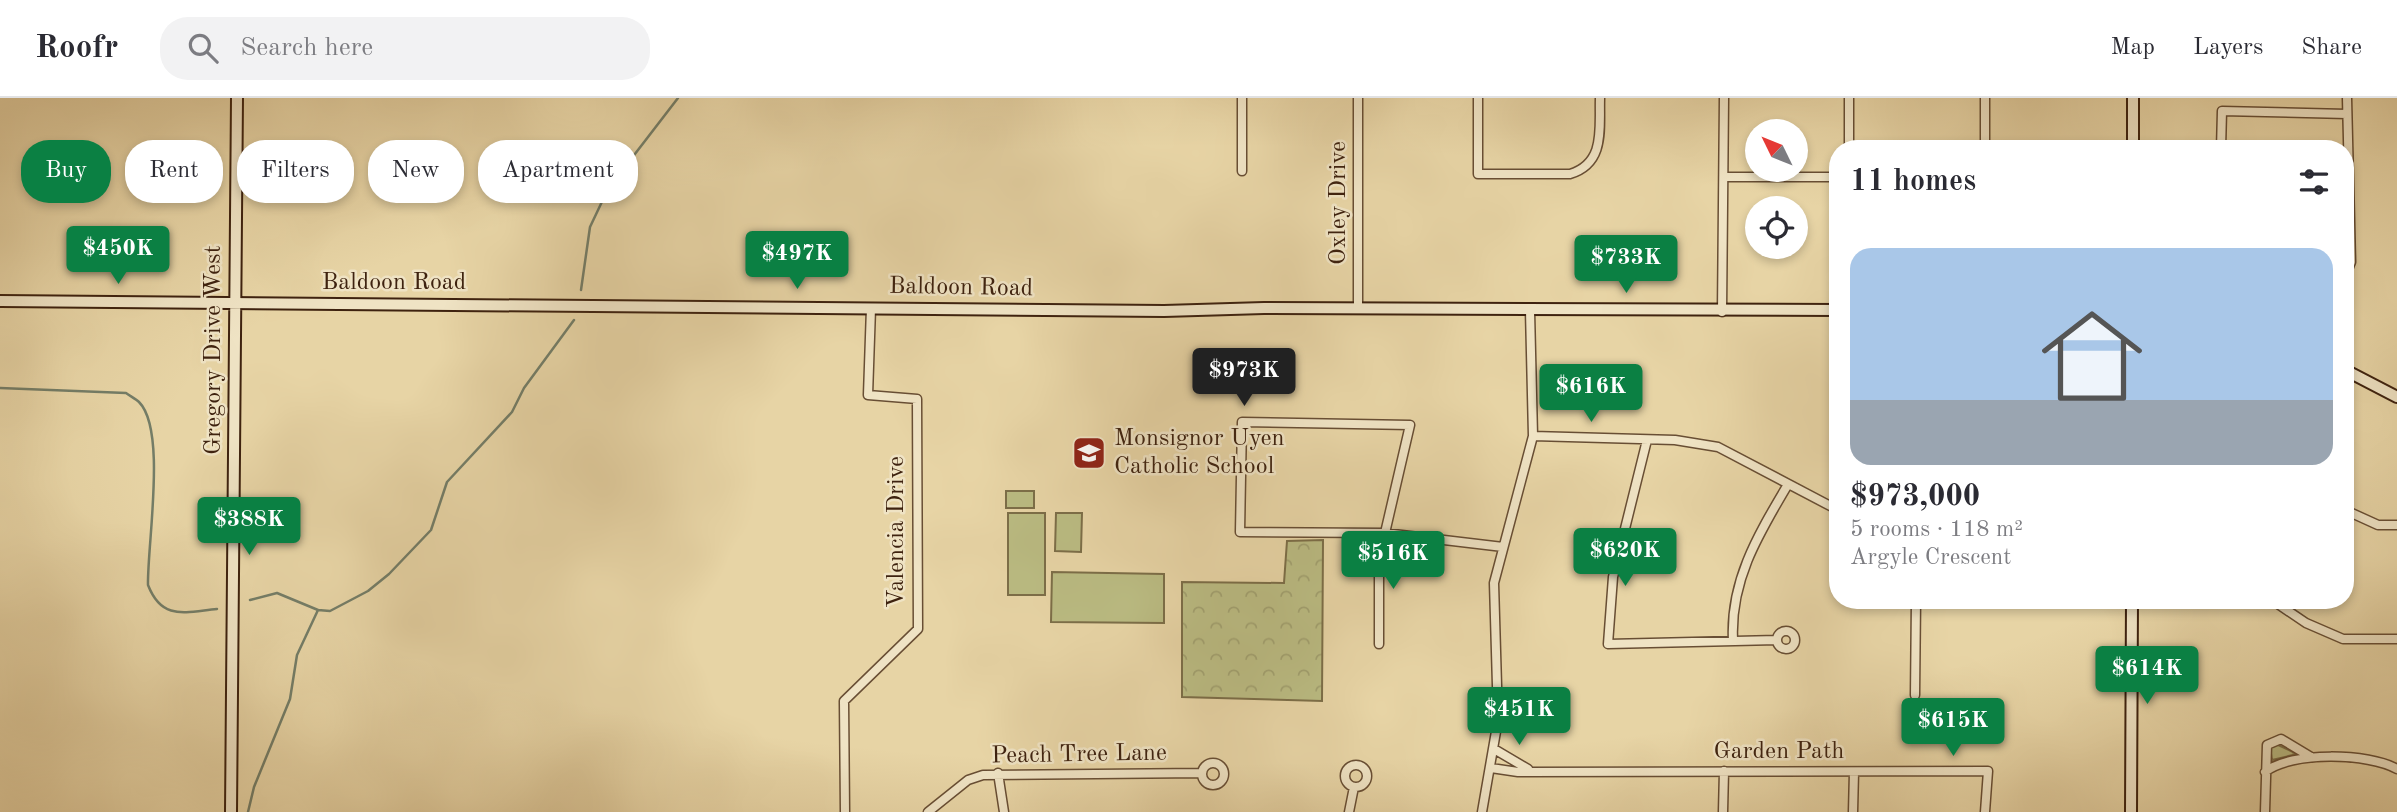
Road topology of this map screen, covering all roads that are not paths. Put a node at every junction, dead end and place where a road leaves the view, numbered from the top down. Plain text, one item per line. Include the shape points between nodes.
1 (237, 98) edge
2 (1242, 98) edge
3 (1358, 98) edge
4 (1478, 98) edge
5 (1600, 98) edge
6 (1724, 98) edge
7 (1849, 98) edge
8 (1985, 98) edge
9 (2133, 98) edge
10 (2347, 98) edge
11 (2347, 114) junction
12 (1849, 140) edge
13 (1985, 140) edge
14 (2133, 140) edge
15 (2221, 140) edge
16 (2348, 140) edge
17 (1242, 171) dead end
18 (1725, 177) junction
19 (1829, 177) edge
20 (0, 301) edge
21 (235, 303) junction
22 (871, 308) junction
23 (1358, 309) junction
24 (1829, 310) edge
25 (1530, 311) junction
26 (1722, 312) junction
27 (2354, 375) edge
28 (2397, 397) edge
29 (1533, 436) junction
30 (1647, 440) junction
31 (1787, 486) junction
32 (1829, 506) edge
33 (2354, 514) edge
34 (2397, 525) edge
35 (1385, 533) junction
36 (1503, 547) junction
37 (1916, 609) edge
38 (2132, 609) edge
39 (2285, 609) edge
40 (2397, 639) edge
41 (1733, 640) junction
42 (1777, 640) dead end
43 (1379, 644) dead end
44 (1915, 695) dead end
45 (1494, 749) junction
46 (2313, 758) junction
47 (1491, 768) junction
48 (1529, 769) junction
49 (2397, 769) edge
50 (1724, 771) junction
51 (1854, 772) junction
52 (2265, 772) junction
53 (998, 773) junction
54 (1202, 773) dead end
55 (1354, 787) dead end
56 (231, 812) edge
57 (845, 812) edge
58 (928, 812) edge
59 (1004, 812) edge
60 (1349, 812) edge
61 (1482, 812) edge
62 (1723, 812) edge
63 (1853, 812) edge
64 (1985, 812) edge
65 (2131, 812) edge
66 (2264, 812) edge

1 - 21 street, Gregory Drive West
2 - 17 street
3 - 23 street, Oxley Drive
4 - 5 street via 1478,174 1570,174 1582,171 1598,150
6 - 18 street
7 - 12 street
8 - 13 street
9 - 14 street
10 - 11 street
11 - 15 street via 2221,111
11 - 16 street
18 - 19 street
18 - 26 street
20 - 21 street, Baldoon Road
21 - 22 street, Baldoon Road
21 - 56 street, Gregory Drive West
22 - 23 street, Baldoon Road
22 - 57 street, Valencia Drive via 869,396 917,399 918,629 844,701
23 - 25 street, Baldoon Road
24 - 26 street, Baldoon Road
25 - 26 street, Baldoon Road
25 - 29 street
27 - 28 street
29 - 30 street
29 - 36 street
30 - 31 street via 1718,447
30 - 41 street via 1613,577 1608,644
31 - 32 street
31 - 41 street via 1754,543 1740,581 1732,608
33 - 34 street via 2378,525
35 - 35 street via 1410,425 1242,422 1240,532
35 - 36 street
35 - 43 street via 1379,546
36 - 45 street via 1494,583 1498,720
37 - 44 street
38 - 65 street
39 - 40 street via 2343,639
41 - 42 street
45 - 47 street
45 - 48 street, Garden Path
46 - 49 street via 2378,761
46 - 52 street via 2286,761
46 - 52 street via 2288,741 2275,739 2264,750
47 - 48 street, Garden Path
47 - 61 street
48 - 50 street, Garden Path
50 - 51 street, Garden Path
50 - 62 street
51 - 63 street
51 - 64 street, Garden Path via 1988,771
52 - 66 street
53 - 54 street, Peach Tree Lane
53 - 58 street, Peach Tree Lane via 968,780
53 - 59 street
55 - 60 street

